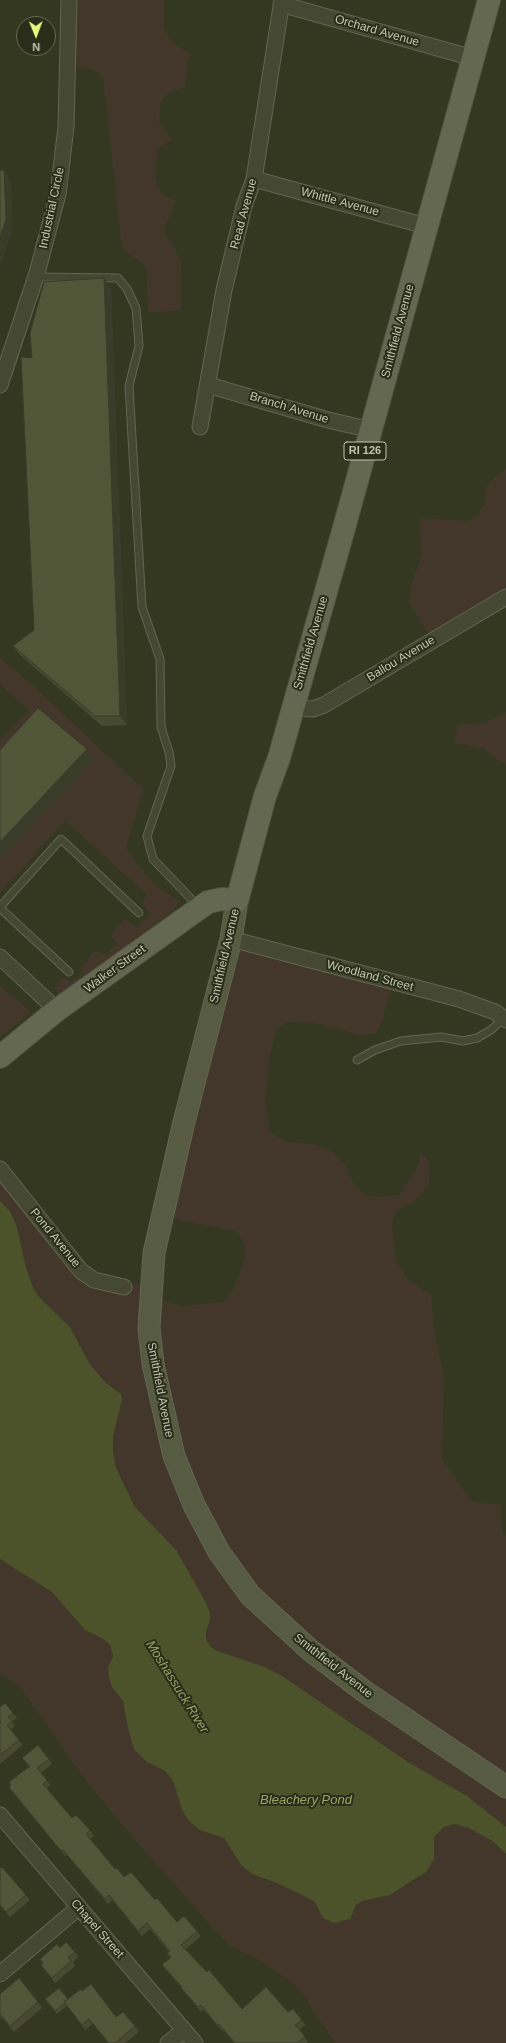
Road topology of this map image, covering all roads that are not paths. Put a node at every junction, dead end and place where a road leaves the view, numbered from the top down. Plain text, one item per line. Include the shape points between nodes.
1 (69, 0) edge
2 (489, 0) edge
3 (282, 2) edge
4 (473, 58) junction
5 (254, 179) junction
6 (426, 226) junction
7 (36, 277) junction
8 (0, 385) edge
9 (208, 385) junction
10 (200, 427) dead end
11 (371, 430) junction
12 (506, 597) edge
13 (293, 708) junction
14 (237, 901) junction
15 (200, 907) junction
16 (0, 908) edge
17 (138, 913) dead end
18 (231, 939) junction
19 (0, 957) edge
20 (69, 972) dead end
21 (57, 1010) junction
22 (505, 1018) edge
23 (0, 1057) edge
24 (357, 1060) dead end
25 (0, 1169) edge
26 (124, 1287) dead end
27 (506, 1787) edge
28 (0, 1815) edge
29 (78, 1908) junction
30 (0, 1974) edge
31 (184, 2030) junction
32 (168, 2043) edge
33 (194, 2043) edge

1 - 7 street, Industrial Circle via 66,127 62,164 58,194
2 - 4 main road, Smithfield Avenue / RI 126
3 - 4 street, Orchard Avenue
3 - 5 street, Read Avenue
4 - 6 main road, Smithfield Avenue / RI 126
5 - 6 street, Whittle Avenue
5 - 9 street, Read Avenue via 244,206 224,290
6 - 11 main road, Smithfield Avenue / RI 126
7 - 8 street, Industrial Circle
7 - 15 lane via 118,278 127,289 136,308 139,346 129,386 142,607 160,660 162,727 170,766 147,836 153,859
9 - 10 street, Read Avenue
9 - 11 street, Branch Avenue
11 - 13 main road, Smithfield Avenue / RI 126
12 - 13 street, Ballou Avenue via 324,705 313,709
13 - 14 main road, Smithfield Avenue / RI 126 via 265,796
14 - 15 main road, Walker Street via 208,902
14 - 18 main road, Smithfield Avenue / RI 126
15 - 21 main road, Walker Street
16 - 17 lane via 61,839
16 - 20 lane
18 - 22 street, Woodland Street via 460,999
18 - 27 main road, Smithfield Avenue / RI 126 via 183,1126 154,1253 150,1289 153,1364 174,1456 194,1505 219,1552 250,1595 310,1650 358,1686
19 - 21 street
21 - 23 main road, Walker Street
22 - 24 lane via 477,1038 463,1041 441,1037 401,1041 375,1050
25 - 26 street, Pond Avenue via 81,1271 94,1280
28 - 29 street, Chapel Street
29 - 30 street
29 - 31 street, Chapel Street
31 - 32 street
31 - 33 street, Chapel Street

